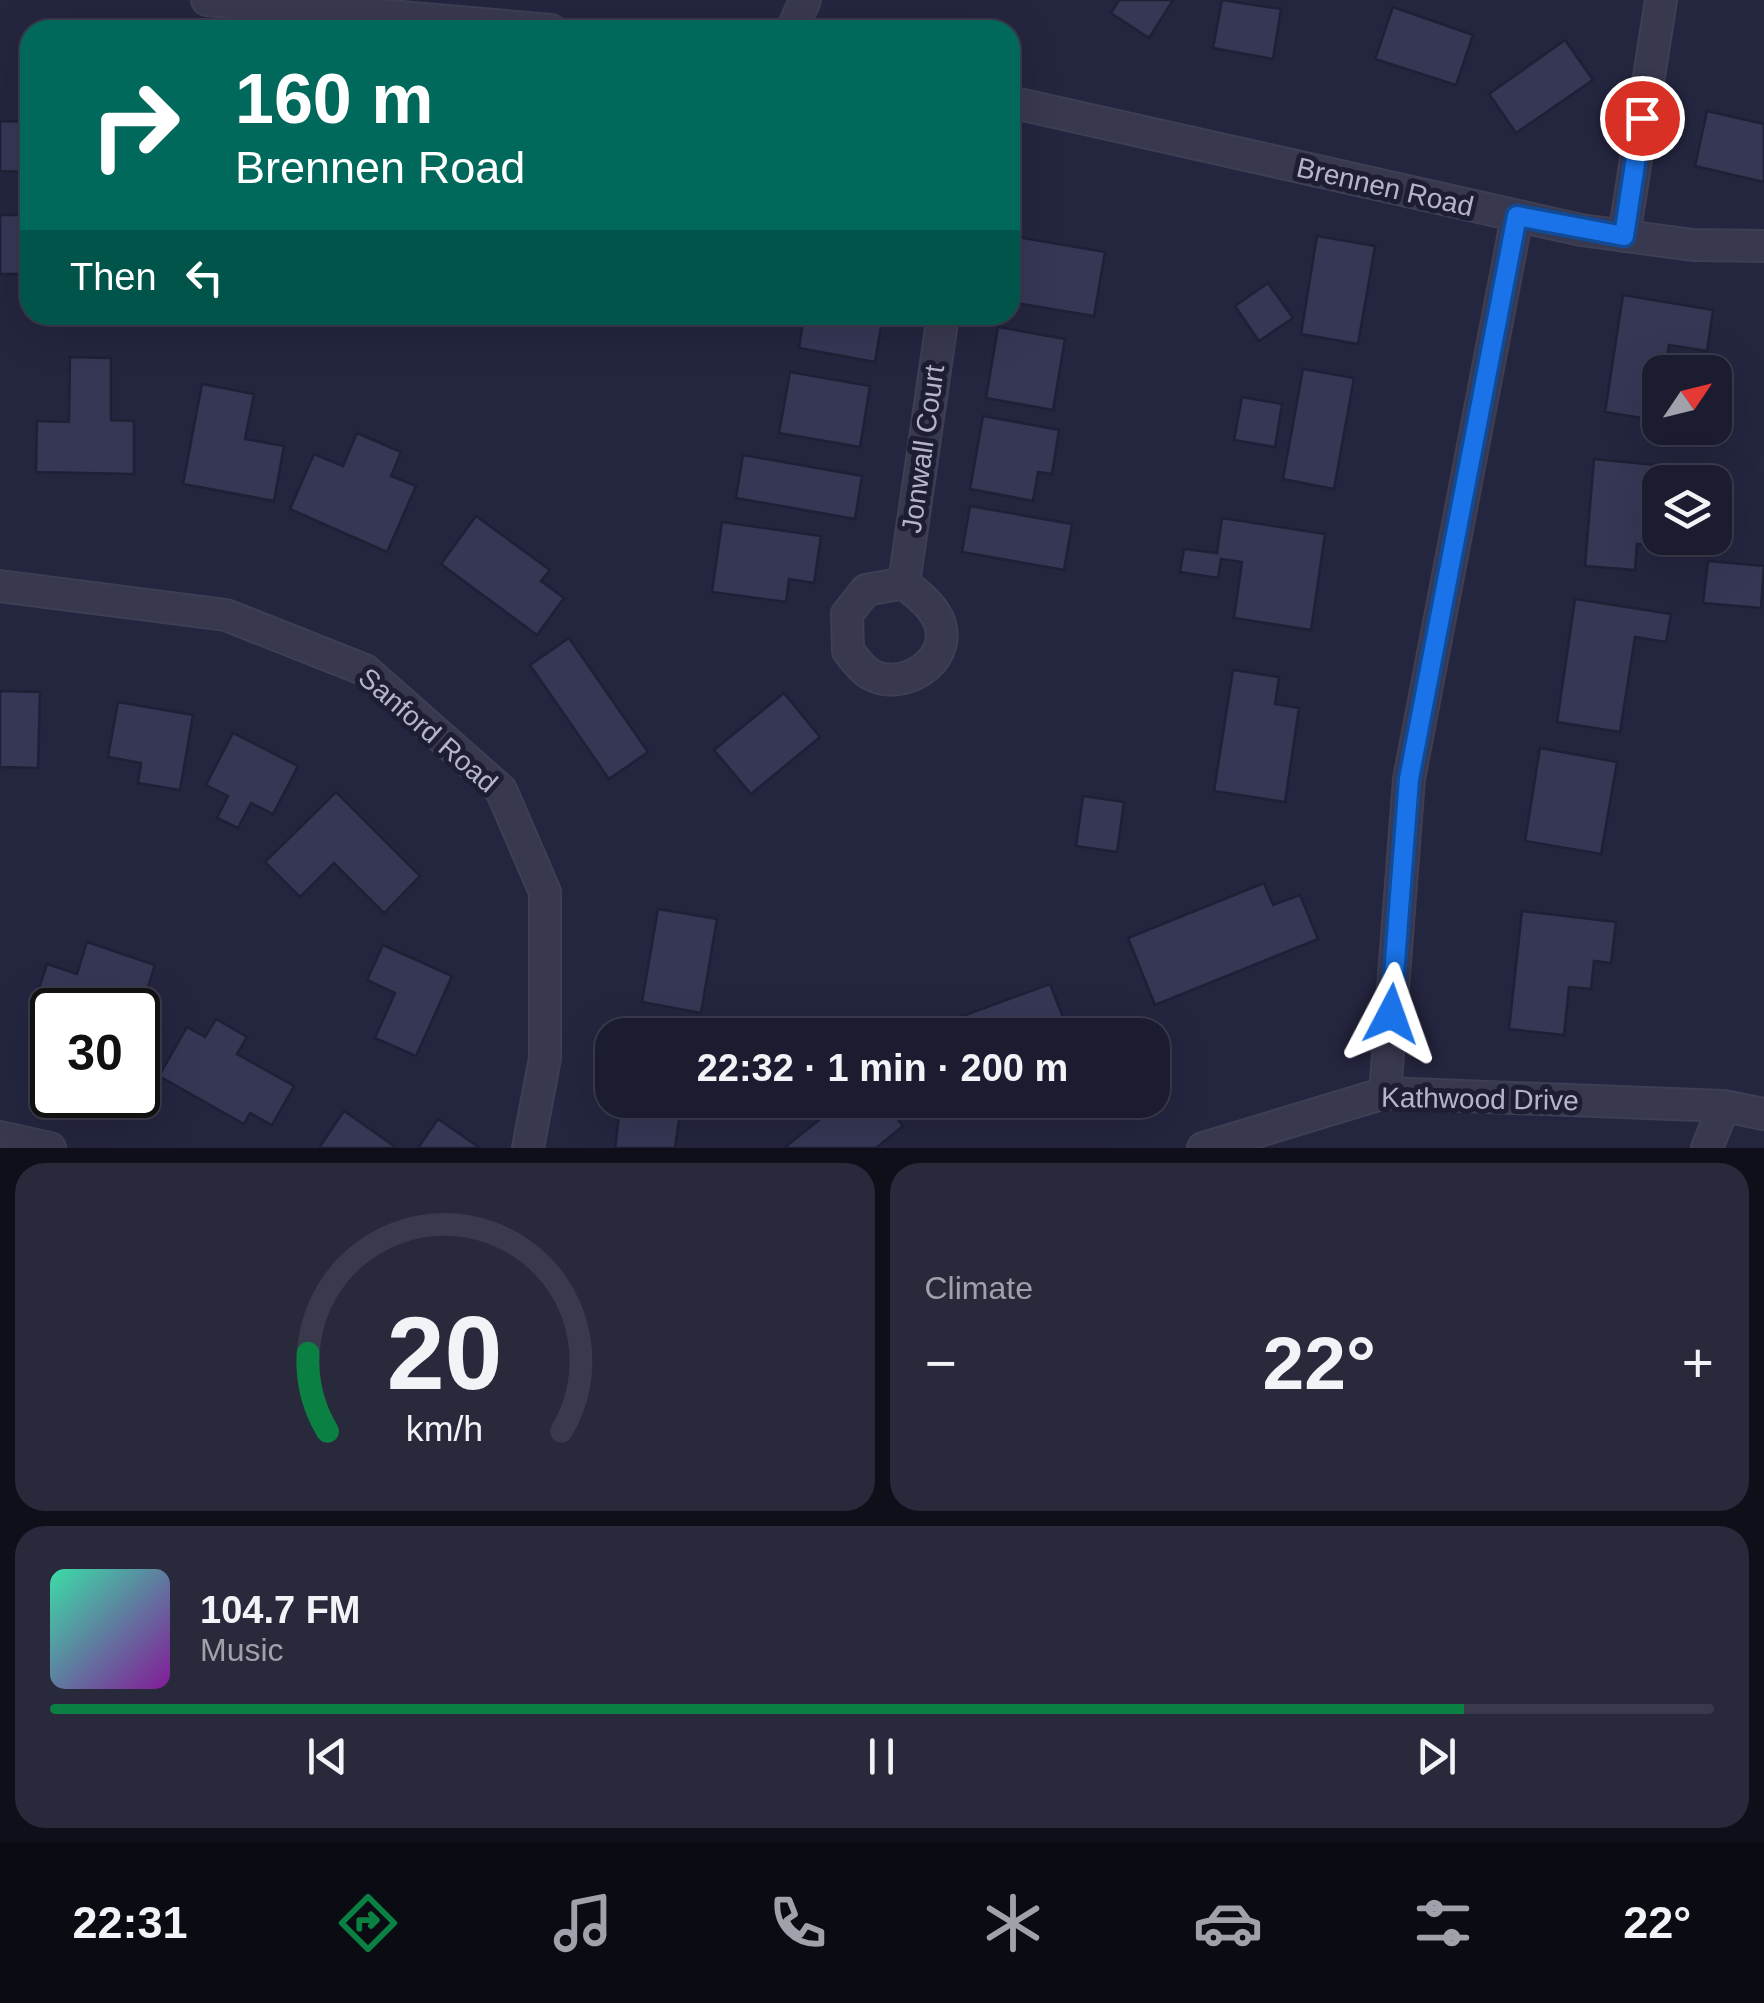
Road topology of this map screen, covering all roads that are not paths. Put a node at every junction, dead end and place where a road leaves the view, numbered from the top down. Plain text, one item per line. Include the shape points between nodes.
1 (206, 0) edge
2 (1661, 0) edge
3 (321, 5) edge
4 (459, 20) edge
5 (1020, 104) edge
6 (1517, 216) junction
7 (1624, 236) junction
8 (1764, 246) edge
9 (942, 325) edge
10 (904, 584) dead end
11 (0, 586) edge
12 (1385, 1093) junction
13 (1724, 1106) junction
14 (1764, 1114) edge
15 (0, 1137) edge
16 (50, 1148) edge
17 (528, 1148) edge
18 (1203, 1148) edge
19 (1707, 1148) edge

1 - 3 street
2 - 7 street
3 - 4 street
5 - 6 street, Brennen Road
6 - 7 street, Brennen Road
6 - 12 street via 1409,779
7 - 8 street, Brennen Road
9 - 10 street, Jonwall Court
11 - 17 street, Sanford Road via 226,615 366,670 501,790 546,892 545,1058
12 - 13 street, Kathwood Drive
12 - 18 street, Kathwood Drive
13 - 14 street, Kathwood Drive
13 - 19 street
15 - 16 street

